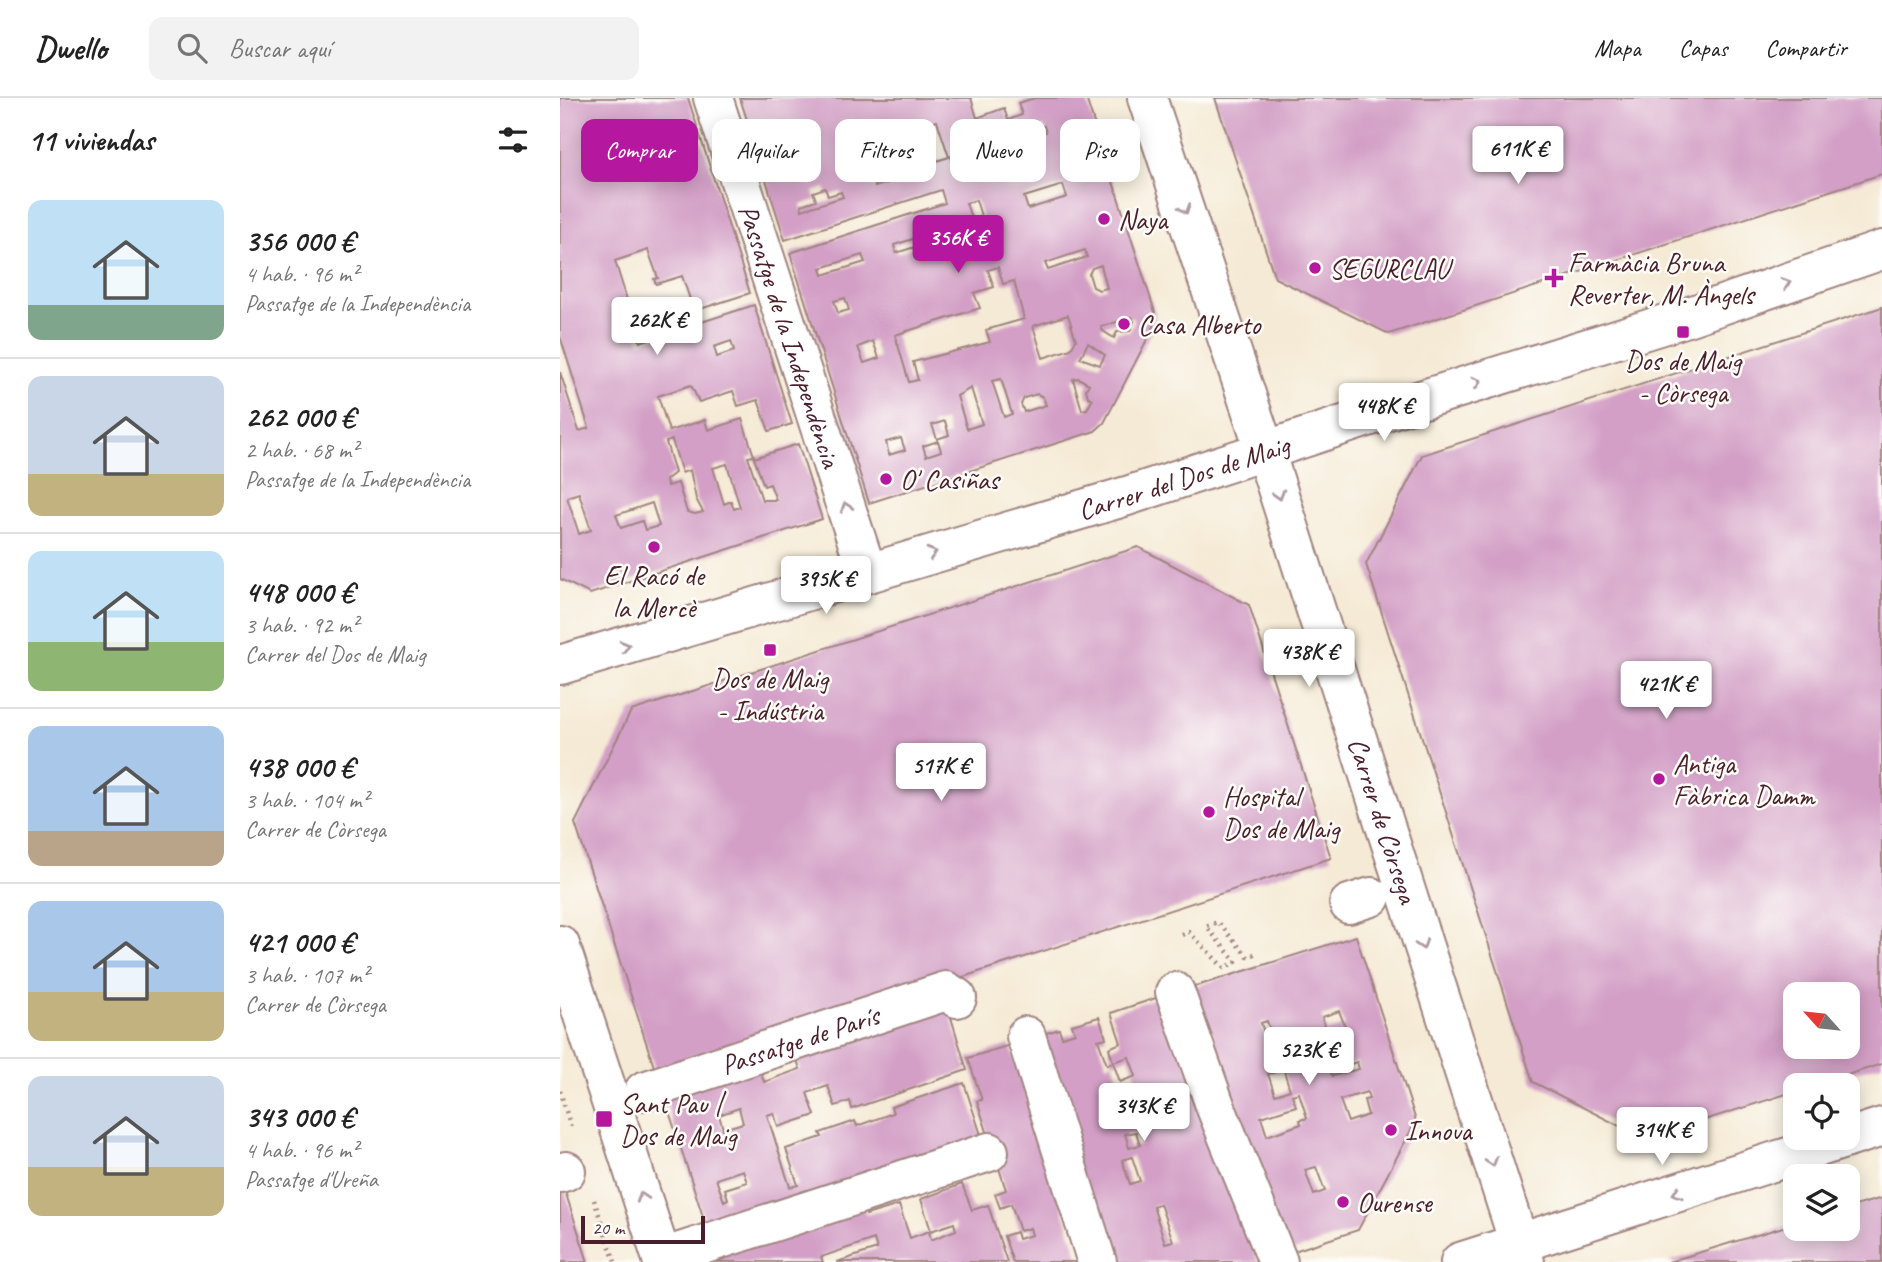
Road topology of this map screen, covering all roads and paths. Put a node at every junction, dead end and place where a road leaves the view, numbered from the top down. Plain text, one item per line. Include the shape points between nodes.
1 (713, 98) edge
2 (1147, 98) edge
3 (1882, 250) edge
4 (1265, 451) junction
5 (867, 572) junction
6 (560, 665) edge
7 (1182, 935) dead end
8 (560, 945) edge
9 (1259, 952) dead end
10 (1175, 992) dead end
11 (957, 998) dead end
12 (1027, 1036) dead end
13 (644, 1091) dead end
14 (1882, 1126) edge
15 (989, 1152) dead end
16 (1522, 1253) edge
17 (663, 1260) edge
18 (1097, 1262) edge
19 (1278, 1262) edge
20 (1460, 1262) edge

5 -> 1 street, Passatge de la Independència
2 -> 4 street, Carrer de Còrsega
4 -> 3 street, Carrer del Dos de Maig
5 -> 4 street, Carrer del Dos de Maig
4 -> 16 street, Carrer de Còrsega
6 -> 5 street, Carrer del Dos de Maig
7 - 9 path via 1189,932 1224,968 1236,962 1206,926 1218,922 1248,957
17 -> 8 street
10 - 19 street
11 - 13 street, Passatge de París via 946,991
12 - 18 street
14 -> 16 street
15 - 17 street
16 - 20 street

